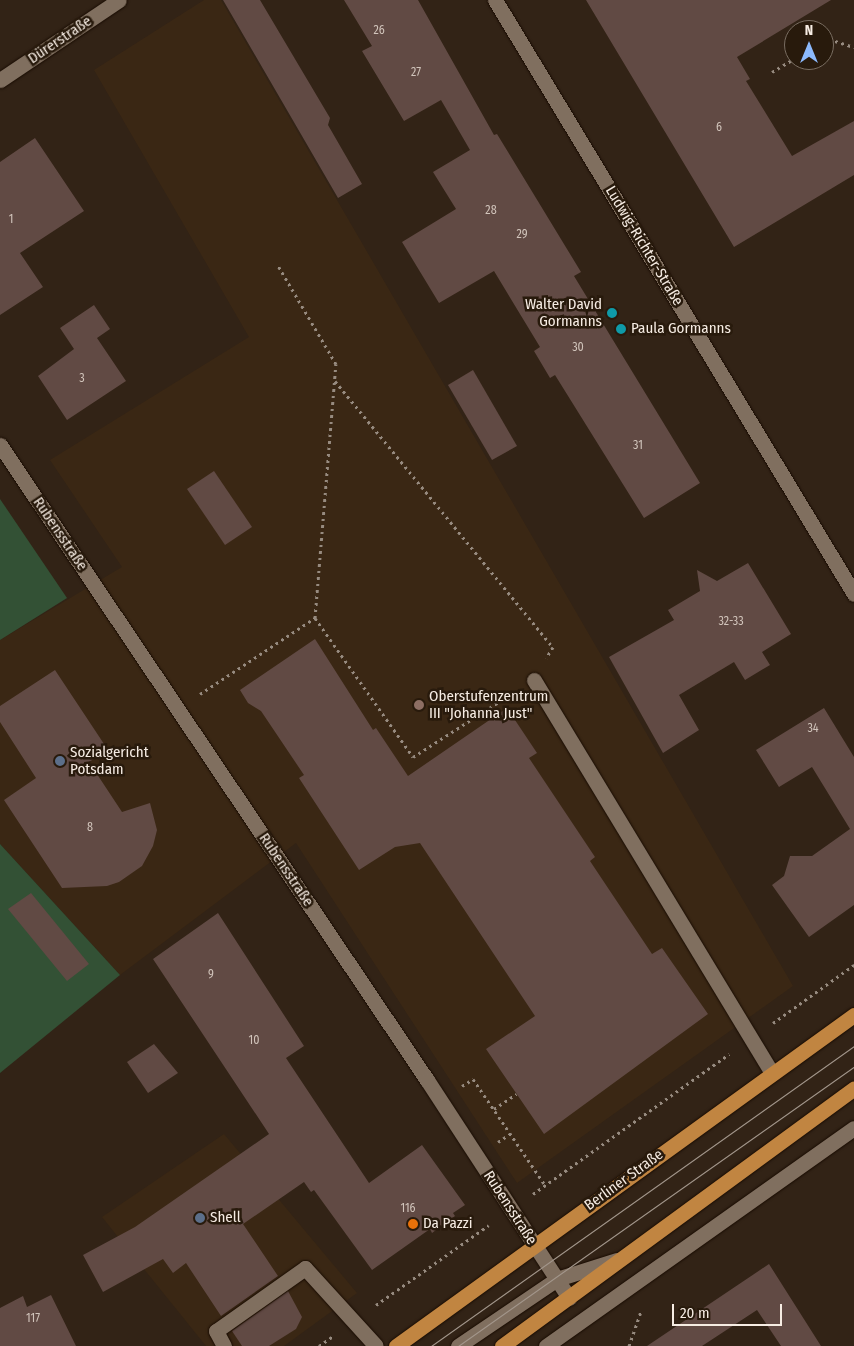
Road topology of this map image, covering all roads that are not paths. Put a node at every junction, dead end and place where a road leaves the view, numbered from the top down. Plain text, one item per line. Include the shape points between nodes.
1 (119, 0) edge
2 (495, 0) edge
3 (0, 80) edge
4 (0, 445) edge
5 (854, 594) edge
6 (534, 680) road end
7 (854, 1015) edge
8 (772, 1072) junction
9 (854, 1088) edge
10 (854, 1128) edge
11 (534, 1245) junction
12 (617, 1260) junction
13 (557, 1279) junction
14 (570, 1298) junction
15 (224, 1346) edge
16 (376, 1346) edge
17 (396, 1346) edge
18 (458, 1346) edge
19 (502, 1346) edge
20 (546, 1346) edge

1 - 3 street, Dürerstraße
2 - 5 street, Ludwig-Richter-Straße
4 - 11 street, Rubensstraße
6 - 8 street
7 - 8 main road, Berliner Straße
8 - 11 main road, Berliner Straße
9 - 12 main road
10 - 20 street
11 - 13 street, Rubensstraße
11 - 17 main road, Berliner Straße
12 - 13 street
12 - 14 main road
13 - 14 street, Rubensstraße
13 - 18 street
14 - 19 main road
15 - 16 street via 216,1331 305,1268

